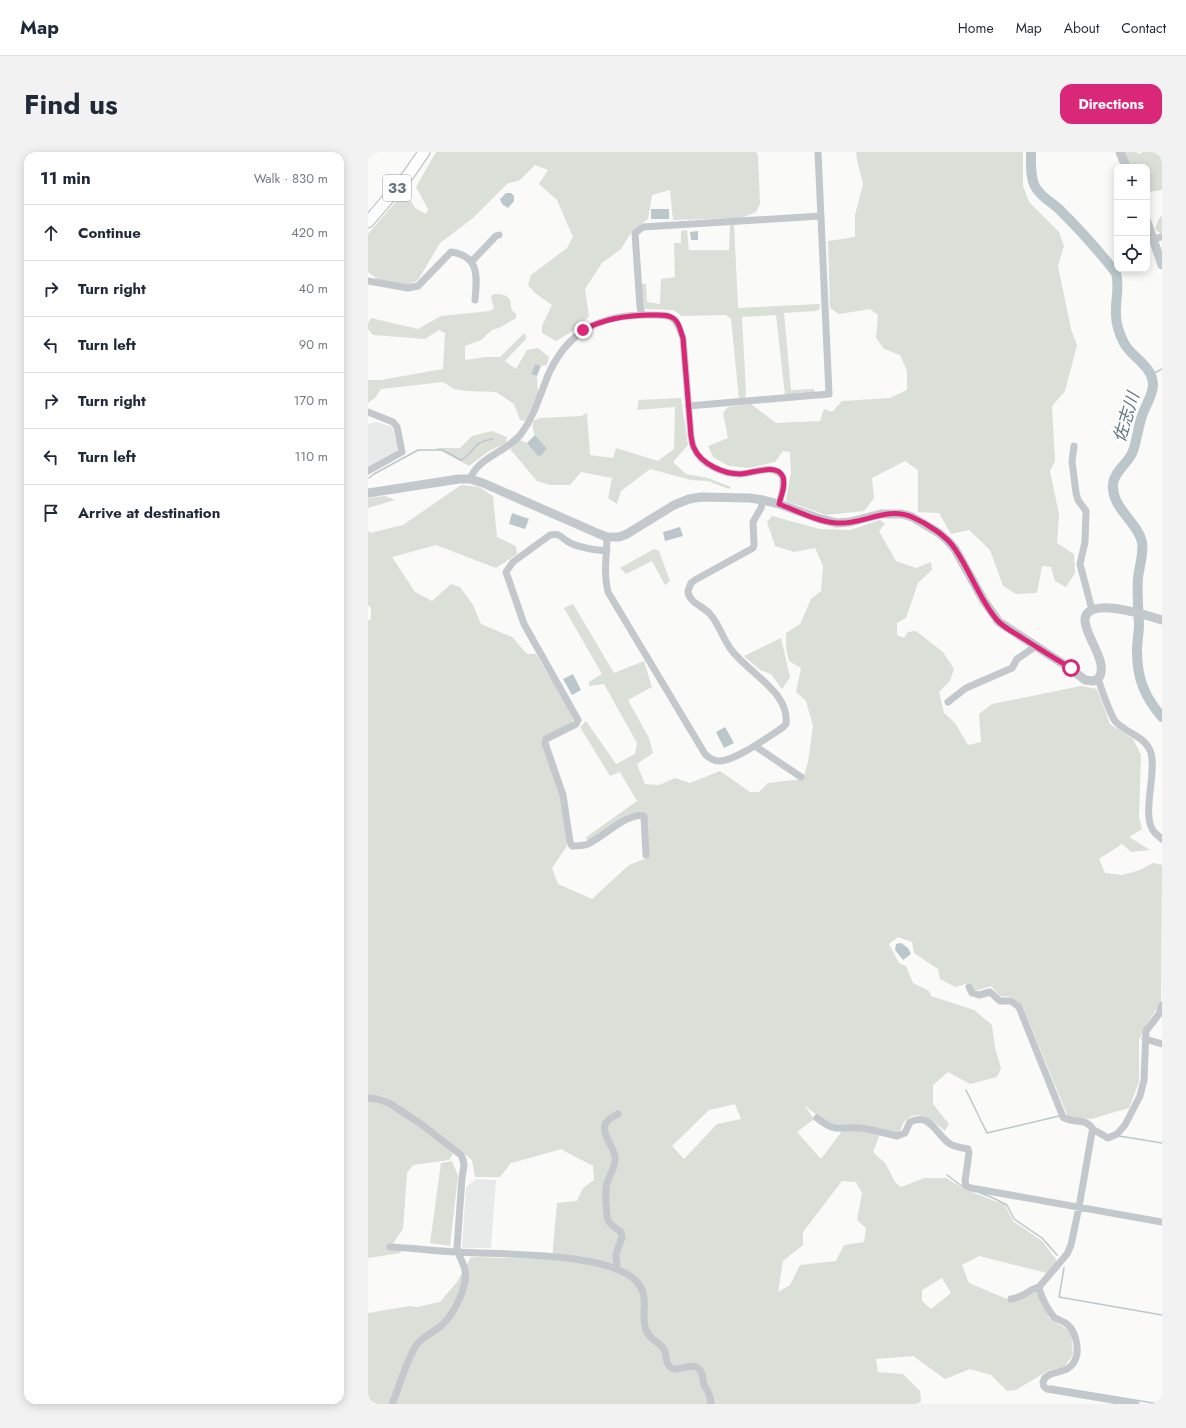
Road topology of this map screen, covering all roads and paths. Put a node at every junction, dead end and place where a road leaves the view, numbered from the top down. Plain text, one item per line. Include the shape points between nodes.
1 (424, 152) edge
2 (818, 152) edge
3 (1120, 152) edge
4 (1125, 164) edge
5 (821, 216) junction
6 (368, 222) edge
7 (1150, 226) edge
8 (499, 235) dead end
9 (1158, 238) edge
10 (472, 261) junction
11 (1162, 266) edge
12 (368, 281) edge
13 (475, 300) dead end
14 (642, 315) junction
15 (688, 406) junction
16 (368, 412) edge
17 (1074, 446) dead end
18 (368, 471) edge
19 (470, 479) junction
20 (368, 493) edge
21 (763, 500) junction
22 (779, 504) junction
23 (607, 537) junction
24 (607, 551) junction
25 (1092, 610) junction
26 (1162, 620) edge
27 (1036, 646) junction
28 (1098, 679) junction
29 (948, 702) dead end
30 (755, 746) junction
31 (801, 777) dead end
32 (1162, 839) edge
33 (646, 855) dead end
34 (969, 987) dead end
35 (1162, 1005) edge
36 (1145, 1040) junction
37 (1162, 1044) edge
38 (368, 1098) edge
39 (618, 1114) dead end
40 (817, 1118) dead end
41 (1094, 1131) junction
42 (1079, 1207) junction
43 (1162, 1222) edge
44 (390, 1247) dead end
45 (458, 1252) junction
46 (617, 1268) junction
47 (1039, 1287) junction
48 (1011, 1299) dead end
49 (392, 1404) edge
50 (711, 1404) edge
51 (1136, 1404) edge

1 - 6 main road, 33 via 409,174
2 - 5 street
3 - 4 street
5 - 14 street via 643,227 636,232
5 - 15 street via 829,394
7 - 9 street
8 - 10 street
9 - 11 street
10 - 12 street via 462,253 451,252 418,286 408,288
10 - 13 street via 476,270
14 - 15 street via 662,315 678,322 683,338
14 - 19 street via 615,318 595,324 573,338 560,353 535,412 520,435 512,444 472,472
15 - 22 street via 694,449 702,459 729,473 742,474 768,469 778,471 784,483
16 - 18 street via 393,422 397,427 402,452
17 - 25 street via 1072,462 1076,493 1086,511 1085,542 1080,564
19 - 20 street
19 - 23 street
21 - 22 street
21 - 23 street via 701,497 689,499 674,505 627,534
21 - 30 street via 753,522 753,548 695,580 688,591 690,598 710,614 739,661 768,684 785,712 786,724
22 - 27 street via 837,523 892,513 912,517 939,533 955,549 992,614 1007,628
23 - 24 street
24 - 30 street via 604,574 608,592 705,754 710,759 718,761 729,759
24 - 33 street via 567,541 555,534 550,535 513,562 506,572 524,624 578,720 576,724 544,742 563,795 570,842 572,846 588,844 639,815 644,816
25 - 26 street via 1110,608
25 - 28 street via 1085,620 1086,629 1101,663 1102,670
27 - 28 street via 1085,680
27 - 29 street via 1017,659 1012,668 966,688
28 - 32 street via 1114,720 1140,737 1150,751 1150,826
30 - 31 street
34 - 41 street via 972,992 979,995 990,992 1000,1001 1011,1001 1019,1007 1063,1117 1070,1121 1090,1124
35 - 36 street via 1159,1014 1146,1031
36 - 37 street
36 - 41 street via 1144,1080 1140,1096 1125,1125 1117,1134 1108,1138
38 - 45 street via 389,1103 421,1124 464,1160
39 - 46 street via 604,1126 615,1158 606,1188 608,1220 621,1232 622,1237 616,1254
40 - 42 street via 826,1126 839,1129 859,1128 897,1136 904,1133 910,1122 921,1119 936,1128 946,1141 968,1149 966,1186
41 - 42 street via 1091,1135
42 - 43 street
42 - 47 street via 1067,1254
44 - 45 street
45 - 46 street via 574,1259
45 - 49 street via 465,1270 464,1285 452,1312 414,1351
46 - 50 street via 628,1273 643,1290 646,1331 663,1347 668,1364 675,1370 695,1366 699,1368
47 - 48 street via 1026,1295
47 - 51 street via 1050,1312 1068,1325 1075,1335 1077,1353 1072,1364 1066,1369 1044,1379 1044,1387

